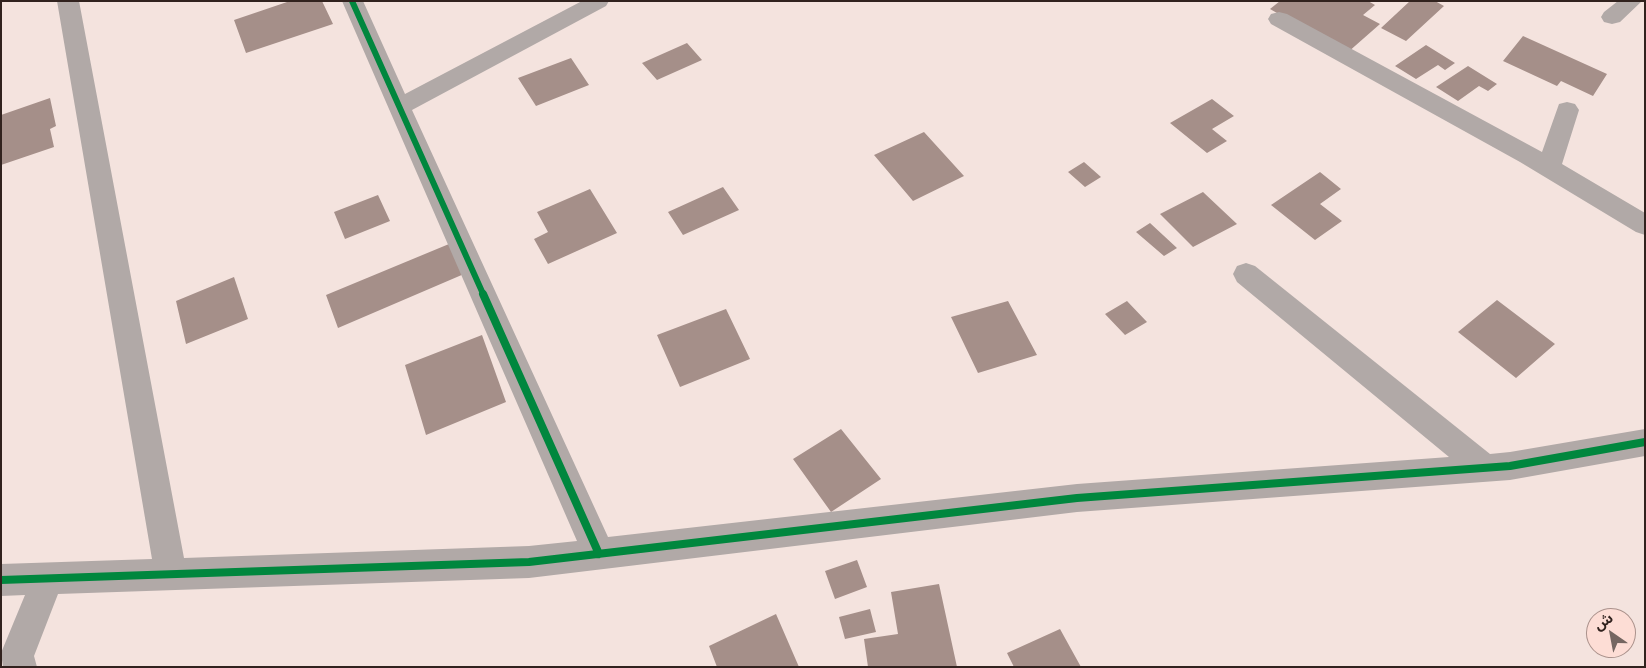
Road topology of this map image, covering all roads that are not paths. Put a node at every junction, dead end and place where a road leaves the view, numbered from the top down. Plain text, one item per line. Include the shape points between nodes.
1 (68, 1) edge
2 (352, 1) edge
3 (599, 1) edge
4 (1632, 1) edge
5 (1612, 17) dead end
6 (1279, 19) dead end
7 (401, 106) junction
8 (1567, 110) dead end
9 (1549, 168) junction
10 (1645, 225) edge
11 (1246, 274) dead end
12 (1645, 442) edge
13 (1485, 468) junction
14 (599, 554) junction
15 (171, 574) junction
16 (48, 578) junction
17 (1, 580) edge
18 (20, 667) edge

1 - 15 street
2 - 7 street
3 - 7 street
4 - 5 street
6 - 9 street
7 - 14 street
8 - 9 street
9 - 10 street
11 - 13 street
12 - 13 street
13 - 14 street via 1077,498
14 - 15 street via 529,562
15 - 16 street
16 - 17 street
16 - 18 street via 17,656

